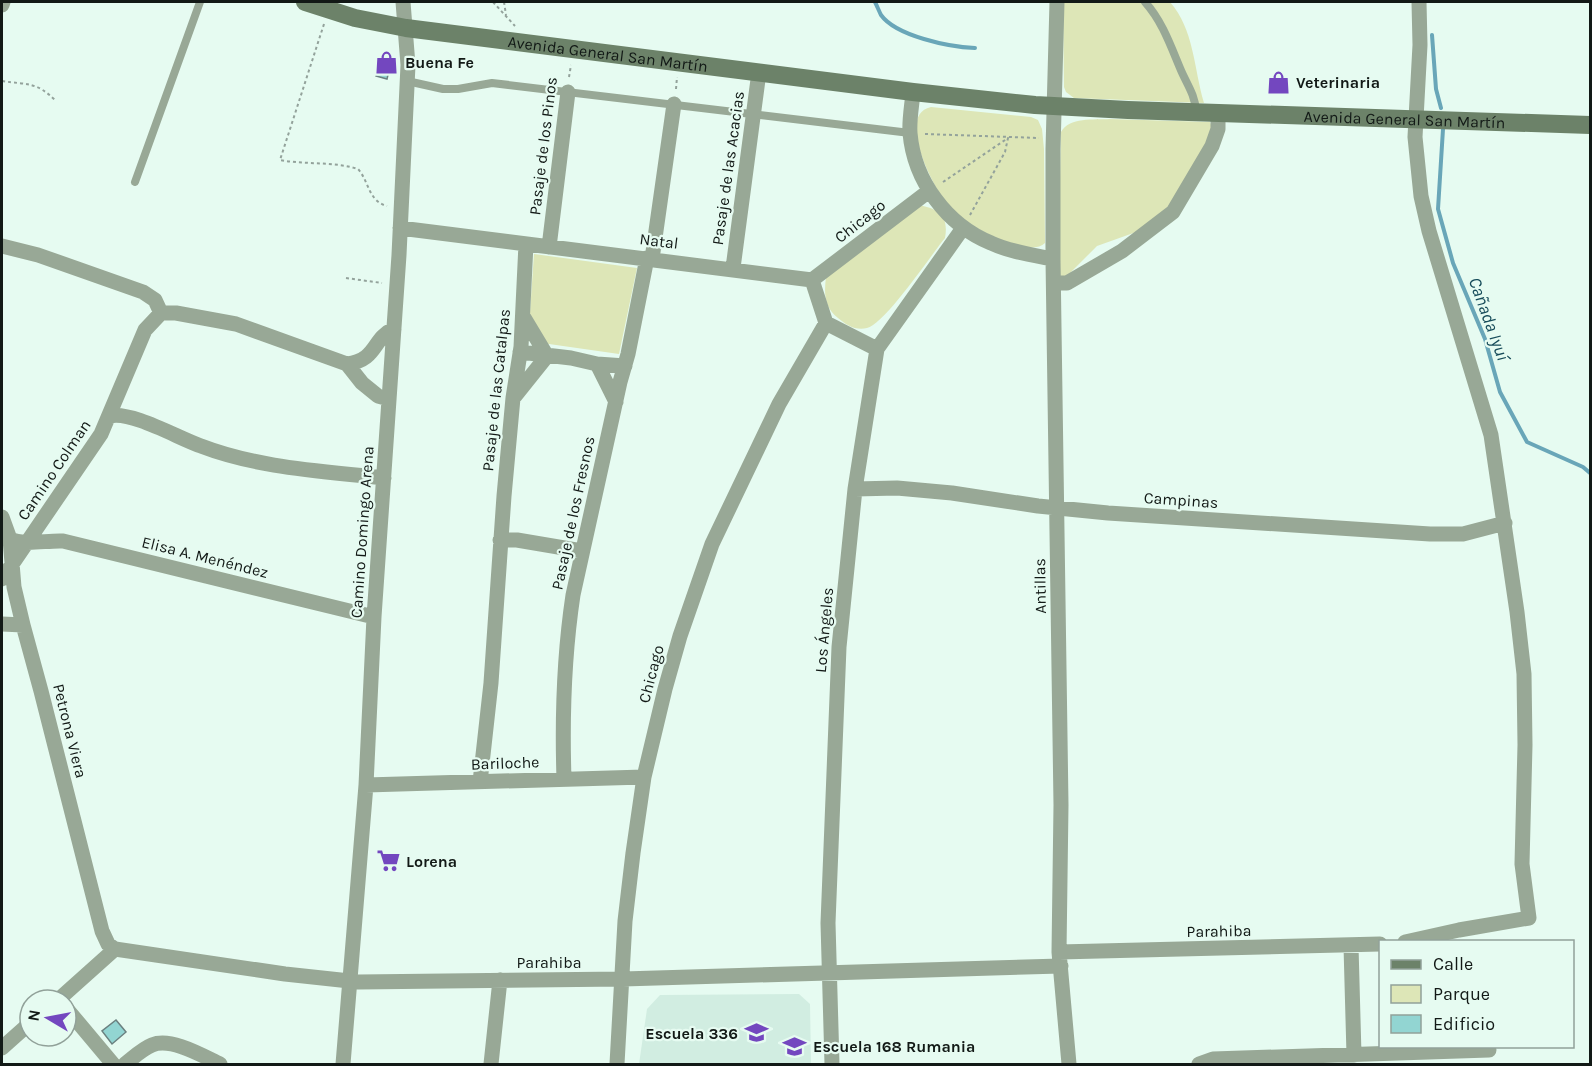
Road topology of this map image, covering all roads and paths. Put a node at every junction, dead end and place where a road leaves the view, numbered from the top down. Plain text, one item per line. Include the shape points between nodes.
1 (200, 2) edge
2 (305, 2) edge
3 (403, 2) edge
4 (492, 2) edge
5 (504, 2) edge
6 (1057, 2) edge
7 (1145, 2) edge
8 (1419, 2) edge
9 (328, 10) junction
10 (506, 15) junction
11 (406, 28) junction
12 (530, 44) junction
13 (573, 50) junction
14 (679, 63) junction
15 (759, 72) junction
16 (2, 81) edge
17 (407, 81) junction
18 (568, 92) junction
19 (913, 92) junction
20 (56, 101) dead end
21 (674, 104) junction
22 (1054, 106) junction
23 (1197, 112) junction
24 (1218, 113) junction
25 (753, 115) junction
26 (1415, 118) junction
27 (1590, 125) edge
28 (910, 133) junction
29 (1008, 138) junction
30 (1054, 139) junction
31 (135, 182) dead end
32 (929, 191) junction
33 (401, 207) junction
34 (400, 228) junction
35 (963, 228) junction
36 (526, 244) junction
37 (2, 246) edge
38 (549, 247) junction
39 (650, 259) junction
40 (1053, 259) junction
41 (732, 268) junction
42 (346, 278) dead end
43 (812, 279) junction
44 (1054, 284) junction
45 (397, 285) junction
46 (161, 314) junction
47 (523, 316) junction
48 (826, 323) junction
49 (394, 329) junction
50 (877, 349) junction
51 (520, 352) junction
52 (547, 356) junction
53 (347, 364) junction
54 (597, 364) junction
55 (625, 366) junction
56 (513, 398) junction
57 (390, 399) junction
58 (616, 402) junction
59 (110, 416) junction
60 (384, 478) junction
61 (855, 489) junction
62 (1057, 508) junction
63 (2, 517) edge
64 (1505, 523) junction
65 (10, 539) junction
66 (500, 540) junction
67 (27, 543) junction
68 (582, 551) junction
69 (13, 564) junction
70 (2, 579) edge
71 (374, 617) junction
72 (2, 624) edge
73 (23, 625) junction
74 (644, 777) junction
75 (564, 779) junction
76 (480, 782) junction
77 (366, 785) junction
78 (1414, 940) edge
79 (1379, 944) edge
80 (1351, 946) junction
81 (115, 949) junction
82 (1060, 959) junction
83 (829, 972) junction
84 (623, 979) junction
85 (500, 980) junction
86 (350, 982) junction
87 (75, 988) edge
88 (78, 1023) edge
89 (18, 1034) edge
90 (2, 1048) edge
91 (1489, 1050) dead end
92 (1354, 1055) junction
93 (113, 1065) edge
94 (124, 1065) edge
95 (220, 1065) edge
96 (343, 1065) edge
97 (491, 1065) edge
98 (617, 1065) edge
99 (832, 1065) edge
100 (1069, 1065) edge
101 (1198, 1065) edge

1 - 31 lane
2 - 9 main road, Avenida General San Martín
3 - 11 street, Camino Domingo Arena
4 - 10 path
5 - 10 path
6 - 22 street, Antillas
7 - 23 lane via 1174,50 1194,94
8 - 26 street
9 - 11 main road, Avenida General San Martín
9 - 33 path via 280,160 358,169 377,202
10 - 12 path
11 - 12 main road, Avenida General San Martín
11 - 17 street, Camino Domingo Arena
12 - 13 main road, Avenida General San Martín
13 - 14 main road, Avenida General San Martín
13 - 18 path, Pasaje de los Pinos
14 - 15 main road, Avenida General San Martín
14 - 21 path
15 - 19 main road, Avenida General San Martín
15 - 25 street, Pasaje de las Acacias
16 - 20 path via 33,85
17 - 18 lane via 443,89 492,83
17 - 33 street, Camino Domingo Arena
18 - 21 lane
18 - 38 street, Pasaje de los Pinos
19 - 22 main road, Avenida General San Martín
19 - 28 street
21 - 25 lane
21 - 39 street, Pasaje de los Fresnos
22 - 23 main road, Avenida General San Martín
22 - 30 street, Antillas
23 - 24 main road, Avenida General San Martín
24 - 26 main road, Avenida General San Martín
24 - 44 street via 1212,146 1173,212 1122,251 1067,283
25 - 28 lane
25 - 41 street, Pasaje de las Acacias
26 - 27 main road, Avenida General San Martín
26 - 64 street via 1425,216 1491,435
28 - 29 path
28 - 32 street via 917,166
29 - 30 path
29 - 32 path
29 - 35 path via 1005,152
30 - 40 street, Antillas
32 - 35 street
32 - 43 street, Chicago
33 - 34 street, Camino Domingo Arena
34 - 36 street, Natal
34 - 45 street, Camino Domingo Arena
35 - 40 street via 1005,249
35 - 50 street, Los Ángeles
36 - 38 street, Natal
36 - 47 street, Pasaje de las Catalpas
37 - 46 street via 143,292 154,300
38 - 39 street, Natal
39 - 41 street, Natal
39 - 55 street, Pasaje de los Fresnos
40 - 44 street, Antillas
41 - 43 street, Natal
42 - 45 path
43 - 48 street
44 - 62 street, Antillas
45 - 49 street, Camino Domingo Arena
46 - 53 street via 236,324
46 - 59 street, Camino Colman via 145,330
47 - 51 street, Pasaje de las Catalpas
47 - 52 street
48 - 50 street
48 - 74 street, Chicago via 779,404 712,544 680,636
49 - 53 street via 385,333 370,354
49 - 57 street, Camino Domingo Arena
50 - 61 street, Los Ángeles
51 - 52 street
51 - 56 street, Pasaje de las Catalpas
52 - 54 street
52 - 56 street
53 - 57 street via 362,383 378,396
54 - 55 street
54 - 58 street
55 - 58 street, Pasaje de los Fresnos
56 - 66 street, Pasaje de las Catalpas
57 - 60 street, Camino Domingo Arena
58 - 68 street, Pasaje de los Fresnos
59 - 60 street via 135,419 225,454
59 - 67 street, Camino Colman
60 - 71 street, Camino Domingo Arena
61 - 62 street, Campinas via 952,493
61 - 83 street, Los Ángeles via 839,647
62 - 64 street, Campinas via 1430,534 1463,534
62 - 82 street, Antillas
63 - 65 street, Petrona Viera
64 - 78 street via 1524,674 1522,864 1529,918
65 - 67 street, Elisa A. Menéndez
65 - 69 street, Petrona Viera
66 - 68 street
66 - 76 street, Pasaje de las Catalpas via 495,643
67 - 69 street, Camino Colman
67 - 71 street, Elisa A. Menéndez via 63,541
68 - 75 street, Pasaje de los Fresnos via 568,628
69 - 70 street, Camino Colman
69 - 73 street, Petrona Viera
71 - 77 street, Camino Domingo Arena
72 - 73 street
73 - 81 street, Petrona Viera via 102,932
74 - 75 street, Bariloche
74 - 84 street, Chicago via 633,853
75 - 76 street, Bariloche
76 - 77 street, Bariloche
77 - 86 street, Camino Domingo Arena
79 - 80 street, Parahiba
80 - 82 street, Parahiba
80 - 92 street
81 - 86 street, Parahiba
81 - 87 street
82 - 83 street, Parahiba
82 - 100 street, Antillas
83 - 84 street, Parahiba
83 - 99 street, Los Ángeles
84 - 85 street, Parahiba
84 - 98 street, Chicago
85 - 86 street, Parahiba
85 - 97 street
86 - 96 street, Camino Domingo Arena
88 - 93 street
89 - 90 street
91 - 92 street
92 - 101 street via 1213,1059
94 - 95 street via 150,1045 162,1043 186,1048

